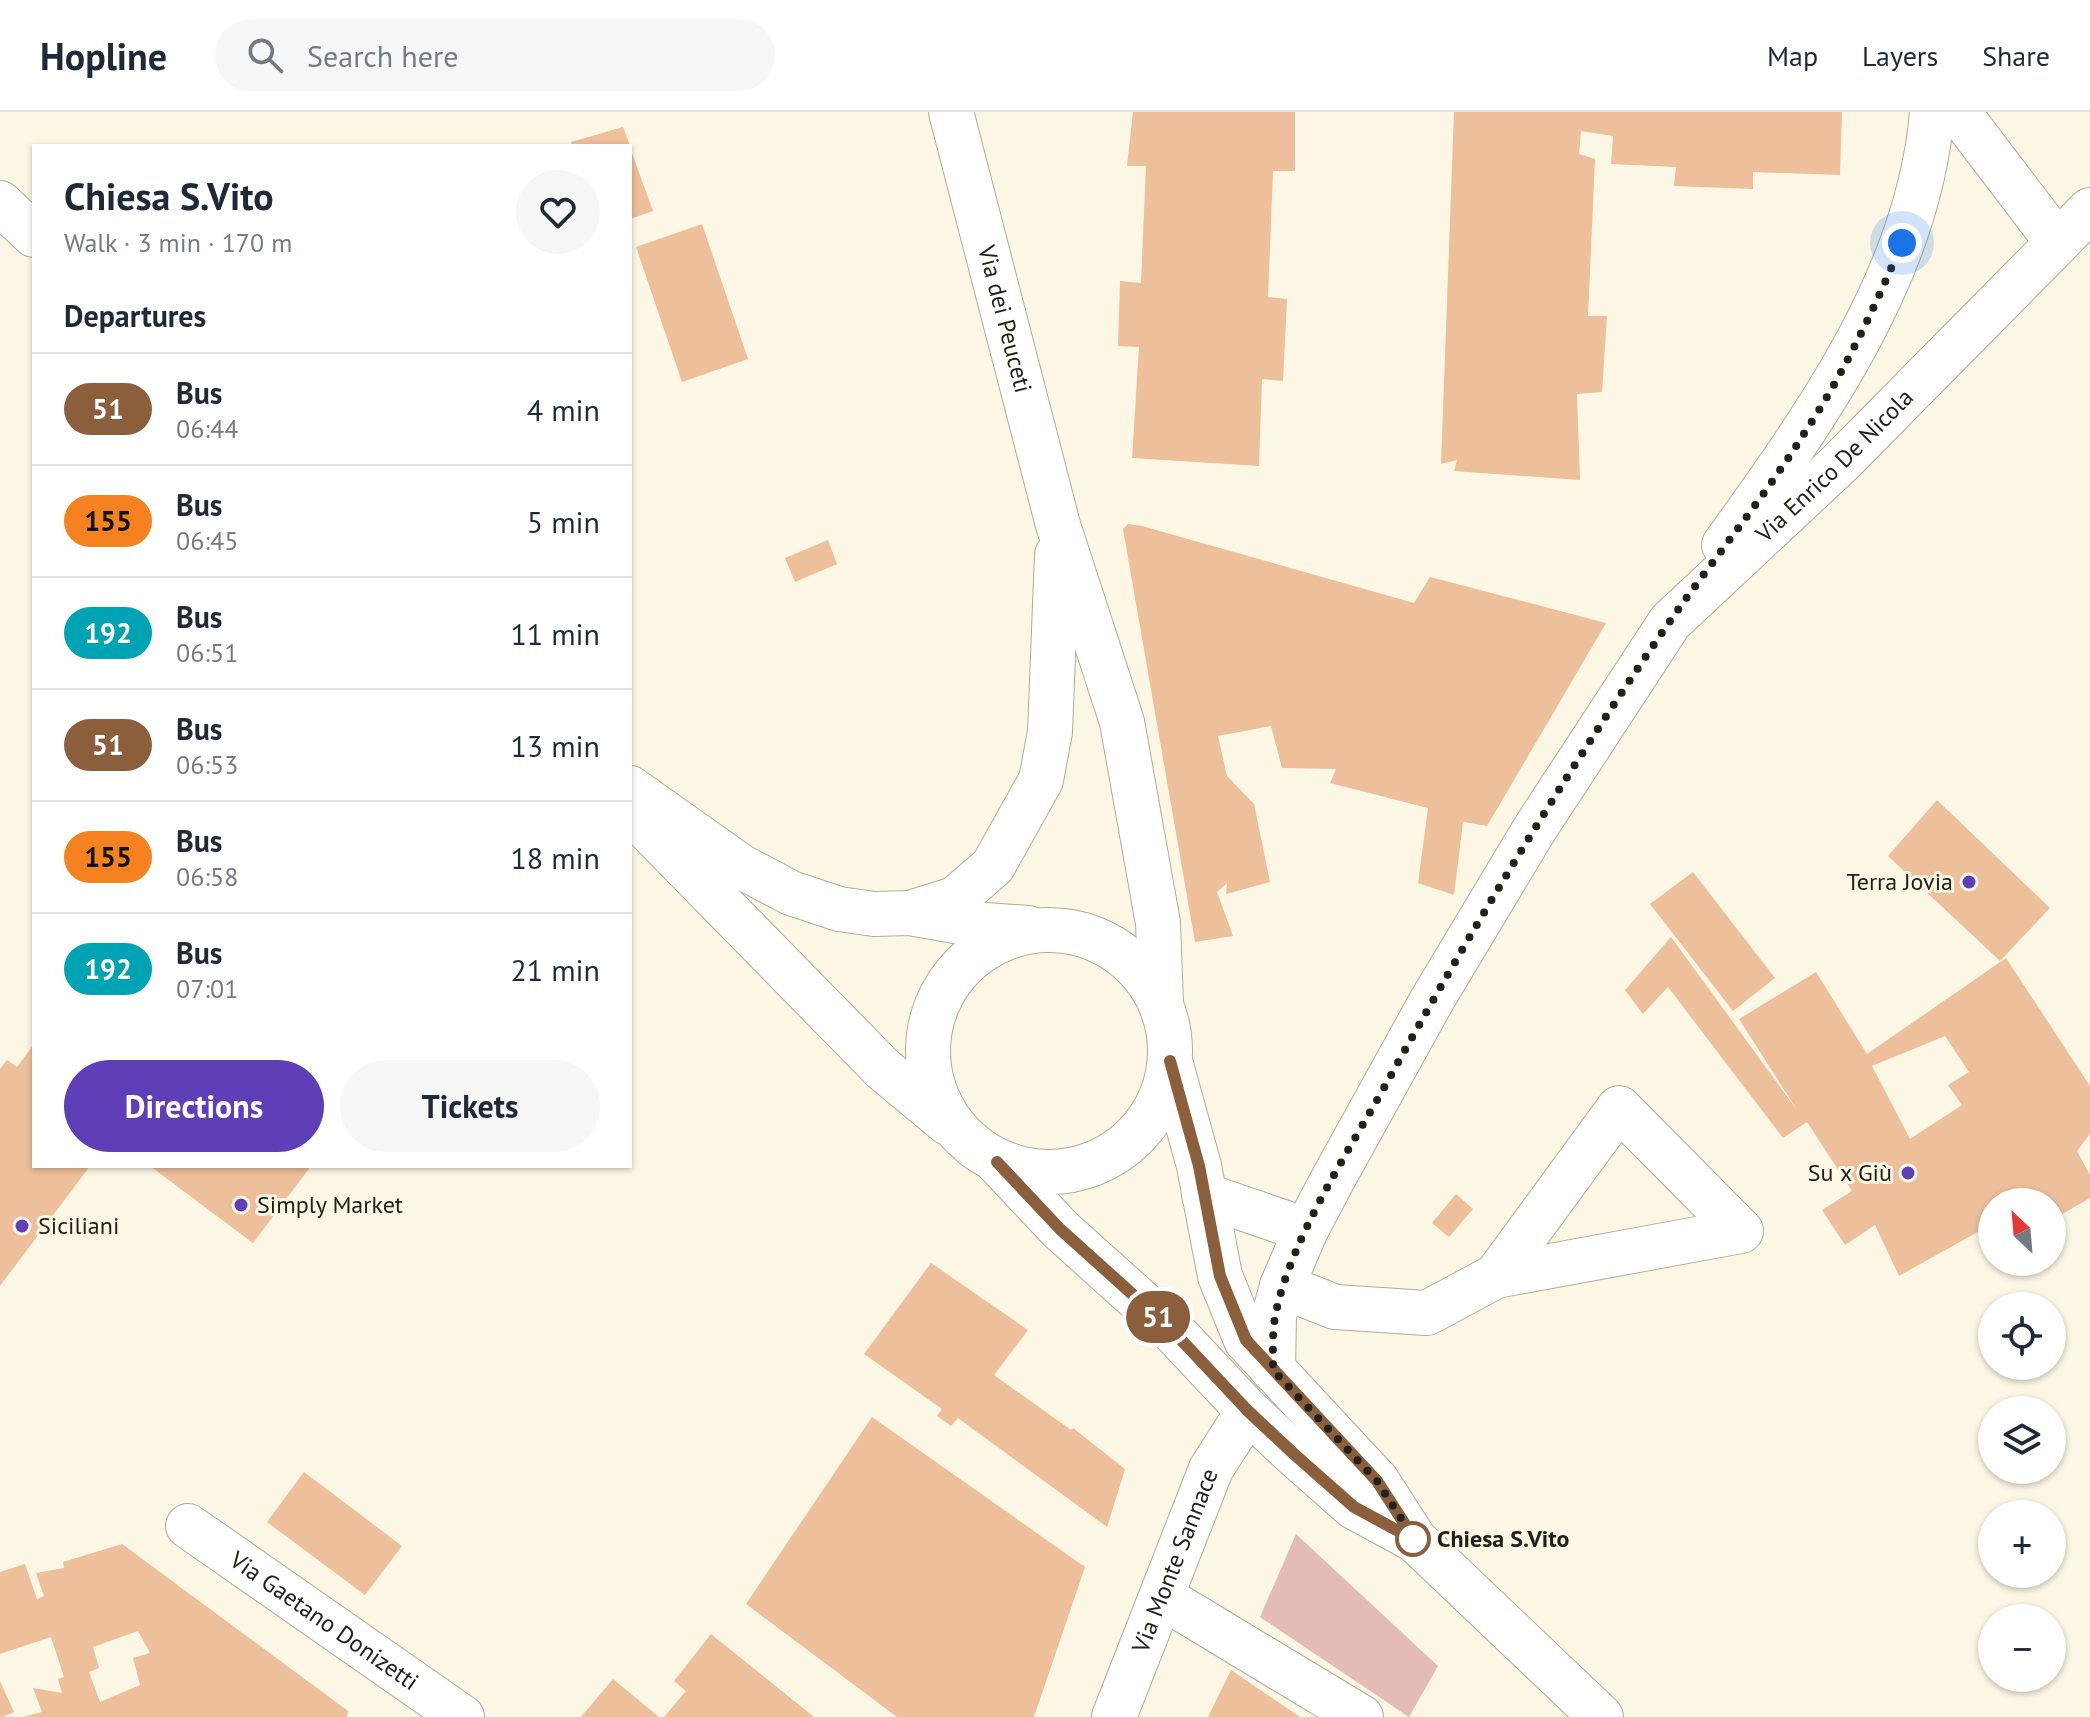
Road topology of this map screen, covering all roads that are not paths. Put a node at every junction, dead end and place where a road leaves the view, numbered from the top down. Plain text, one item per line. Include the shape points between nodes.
1 (951, 112) edge
2 (1932, 112) edge
3 (1958, 112) edge
4 (0, 203) edge
5 (2090, 210) edge
6 (32, 233) edge
7 (2057, 242) junction
8 (1058, 525) junction
9 (1670, 622) junction
10 (632, 789) edge
11 (632, 813) edge
12 (993, 866) junction
13 (910, 913) junction
14 (972, 924) junction
15 (1050, 930) junction
16 (952, 977) junction
17 (1161, 1004) junction
18 (1170, 1061) junction
19 (953, 1127) junction
20 (997, 1162) junction
21 (1204, 1195) junction
22 (1306, 1230) junction
23 (1220, 1276) junction
24 (1496, 1276) junction
25 (1282, 1286) junction
26 (1171, 1329) junction
27 (1273, 1370) junction
28 (1248, 1411) junction
29 (188, 1526) dead end
30 (1415, 1540) junction
31 (1162, 1597) junction
32 (462, 1717) edge
33 (1114, 1717) edge
34 (1361, 1717) edge
35 (1601, 1717) edge

1 - 8 main road, Via dei Peuceti
2 - 9 main road via 1913,217 1880,295 1807,430
3 - 7 main road
4 - 6 main road
5 - 7 main road, Via Enrico De Nicola
7 - 9 main road, Via Enrico De Nicola via 1840,463
8 - 12 main road via 1050,732 1041,780
8 - 17 main road via 1122,722 1158,923
9 - 22 main road, Via Enrico De Nicola via 1534,830 1432,1000
10 - 13 main road via 740,866 791,893 839,909
11 - 19 main road via 883,1069
12 - 13 main road via 955,899
12 - 14 main road
13 - 14 main road
14 - 15 main road
14 - 16 main road
15 - 16 main road via 1014,935 982,951
15 - 17 main road via 1084,935 1116,951 1143,974
16 - 19 main road via 934,1013 927,1053 934,1091
17 - 18 main road
18 - 20 main road via 1161,1098 1140,1132 1110,1156 1073,1170 1034,1172
18 - 21 main road
19 - 20 main road
20 - 26 main road via 1060,1229
21 - 22 main road
21 - 23 main road
22 - 25 main road, Via Enrico De Nicola
23 - 26 main road via 1219,1315 1198,1328
23 - 27 main road via 1246,1340
24 - 24 main road via 1619,1108 1741,1231 1695,1239
24 - 25 main road via 1427,1313 1335,1307
25 - 27 main road, Via Enrico De Nicola via 1274,1316
26 - 28 main road
27 - 28 main road, Via Monte Sannace
27 - 30 main road via 1377,1481
28 - 30 main road via 1354,1507
28 - 31 main road, Via Monte Sannace via 1211,1469
29 - 32 main road, Via Gaetano Donizetti
30 - 35 main road
31 - 33 main road, Via Monte Sannace
31 - 34 main road

